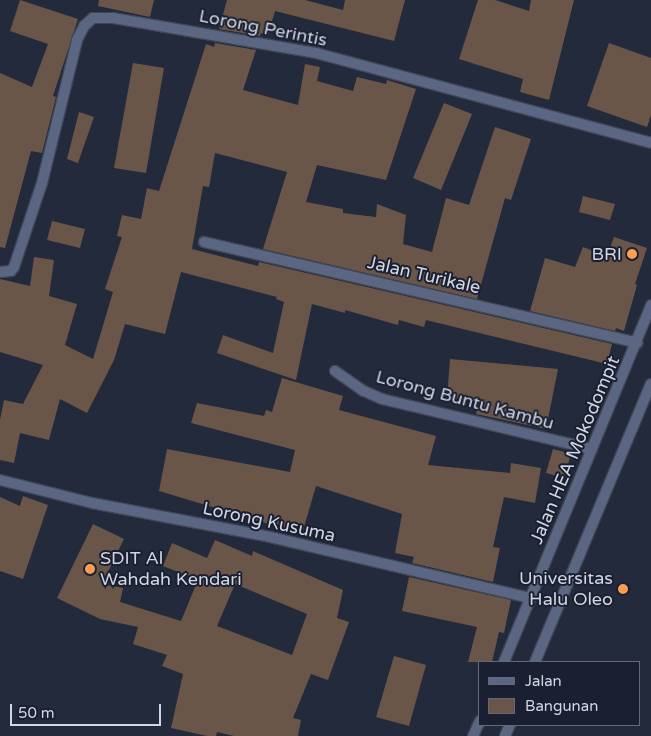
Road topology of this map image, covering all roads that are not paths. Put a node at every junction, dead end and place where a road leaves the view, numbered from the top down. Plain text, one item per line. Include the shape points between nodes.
1 (651, 143) edge
2 (204, 242) dead end
3 (0, 272) edge
4 (651, 305) edge
5 (637, 343) junction
6 (335, 371) dead end
7 (651, 384) edge
8 (592, 449) junction
9 (0, 480) edge
10 (530, 598) junction
11 (504, 661) edge
12 (535, 661) edge

1 - 3 street, Lorong Perintis via 316,54 113,18 93,18 84,26 78,40 42,183 14,267 11,271
2 - 5 street, Jalan Turikale
4 - 5 street, Jalan HEA Mokodompit
5 - 8 street, Jalan HEA Mokodompit
6 - 8 street, Lorong Buntu Kambu via 382,399
7 - 12 street
8 - 10 street, Jalan HEA Mokodompit
9 - 10 street, Lorong Kusuma via 92,503 270,537
10 - 11 street, Jalan HEA Mokodompit

